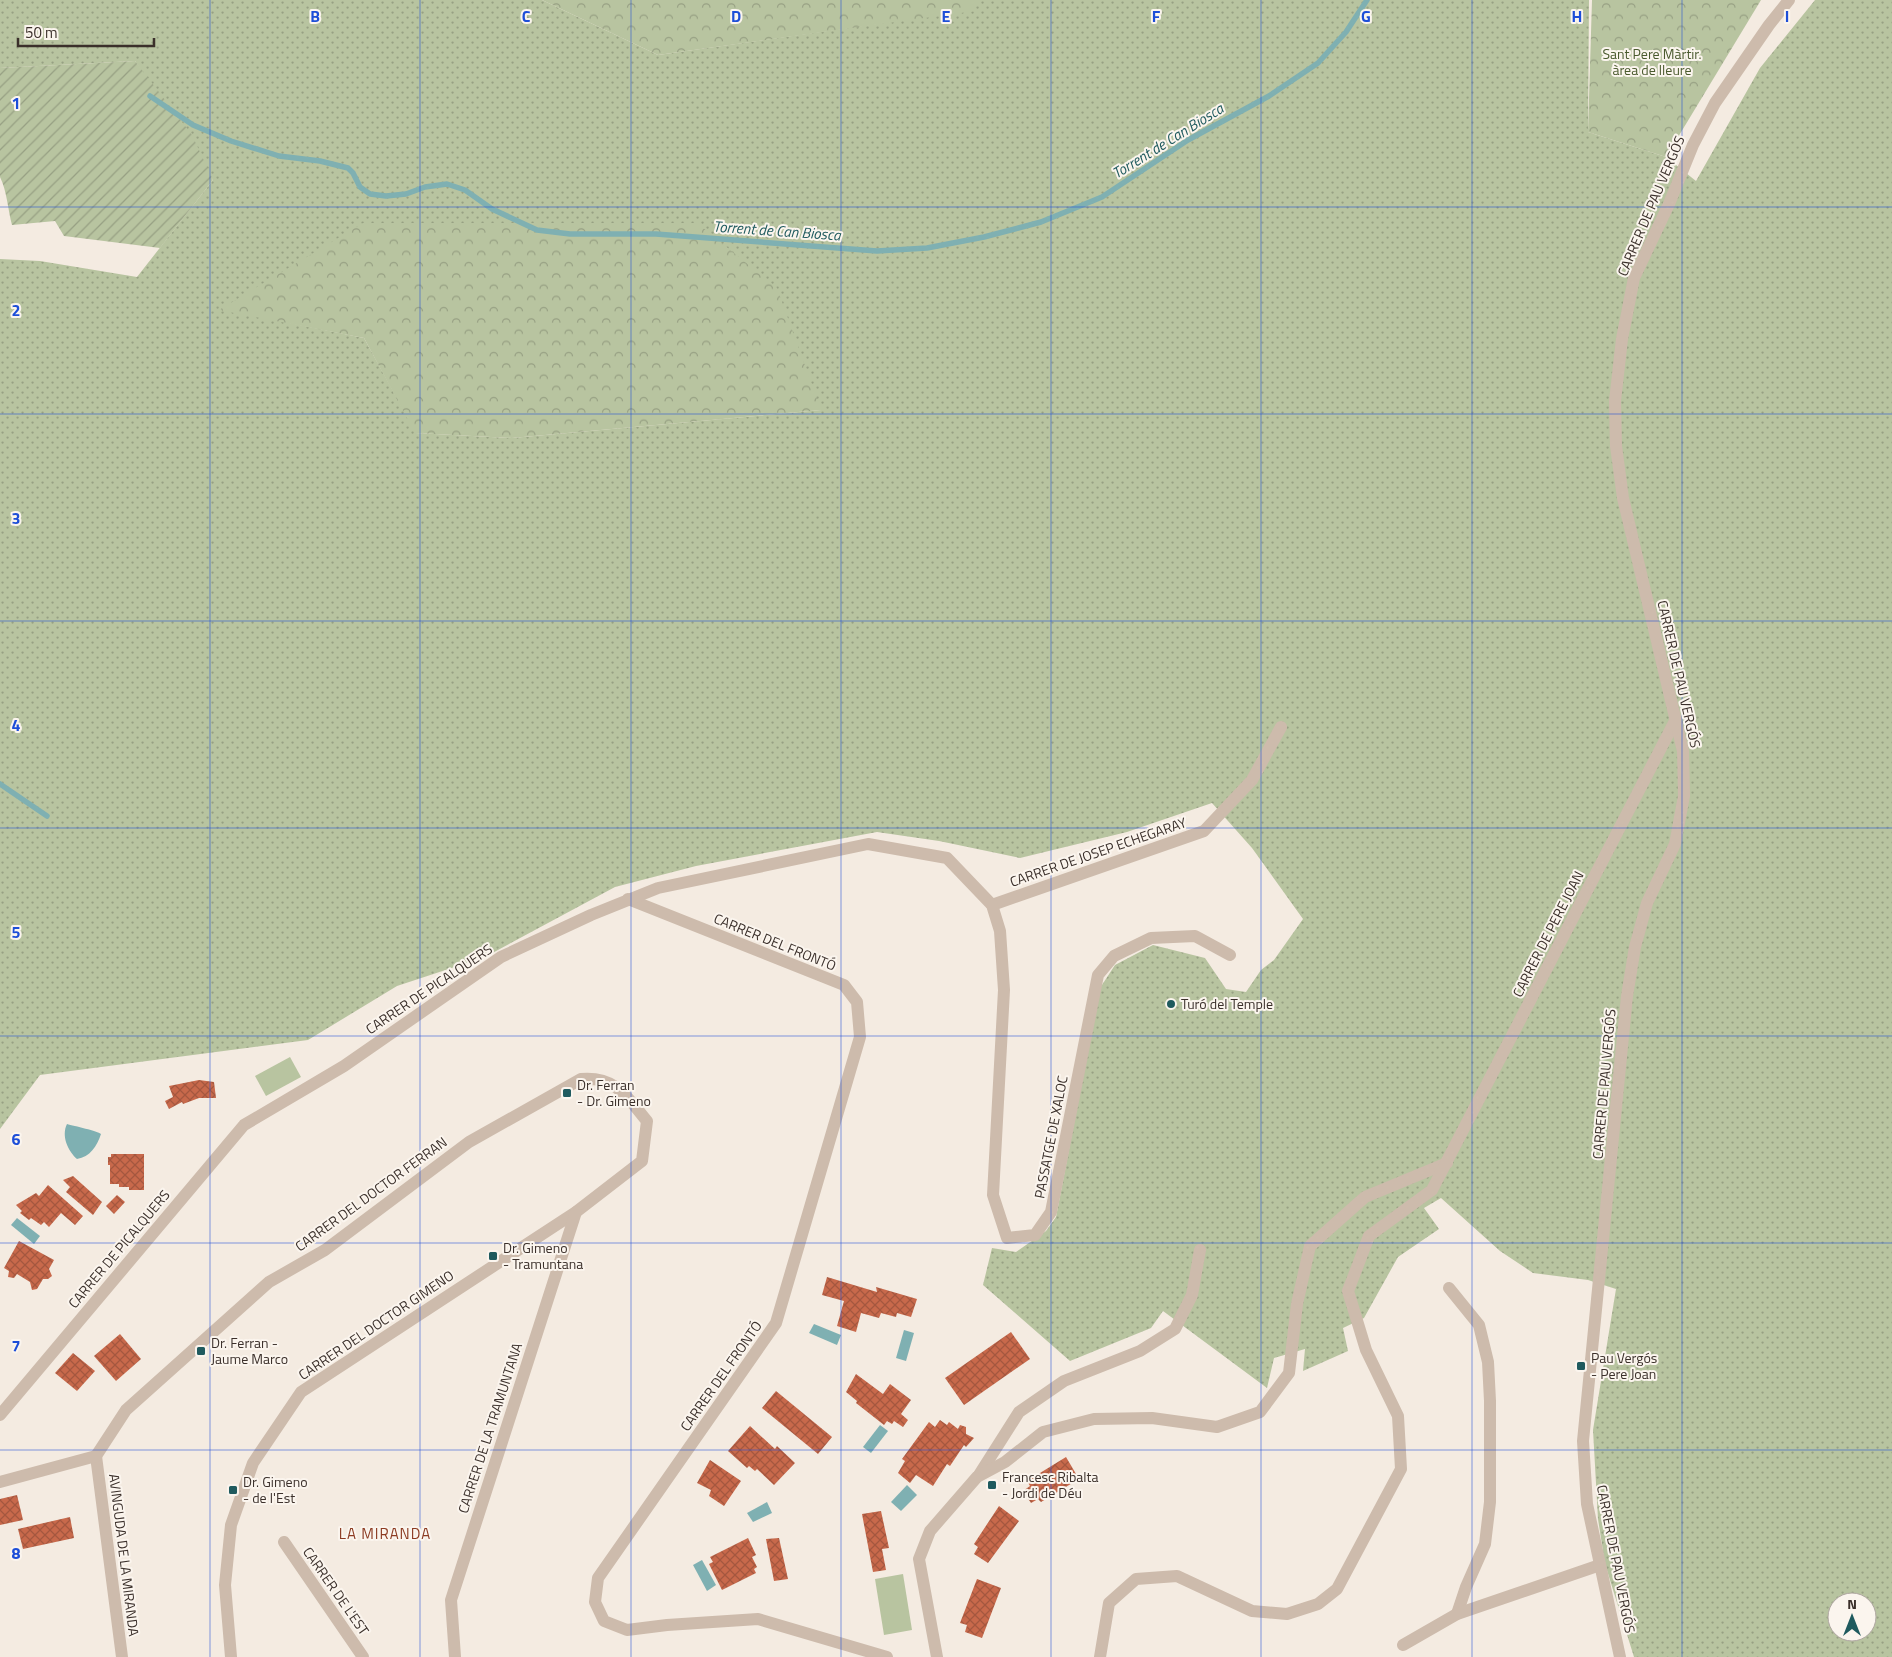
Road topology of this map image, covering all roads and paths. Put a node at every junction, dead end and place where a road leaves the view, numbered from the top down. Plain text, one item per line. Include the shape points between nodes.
1 (1789, 0) edge
2 (1676, 719) junction
3 (1281, 727) dead end
4 (628, 899) junction
5 (992, 905) junction
6 (1230, 955) dead end
7 (647, 1121) joint
8 (1447, 1163) junction
9 (576, 1212) junction
10 (1200, 1250) dead end
11 (1449, 1288) dead end
12 (0, 1415) edge
13 (96, 1456) junction
14 (977, 1477) junction
15 (0, 1482) edge
16 (284, 1542) dead end
17 (1600, 1565) junction
18 (1457, 1614) junction
19 (1403, 1644) dead end
20 (122, 1657) edge
21 (231, 1657) edge
22 (363, 1657) edge
23 (455, 1657) edge
24 (887, 1657) edge
25 (936, 1657) edge
26 (1100, 1657) edge
27 (1620, 1657) edge

1 - 2 street, CARRER DE PAU VERGÓS via 1715,103 1693,145 1634,278 1622,339 1615,401 1616,446 1623,498
2 - 8 street, CARRER DE PERE JOAN
2 - 17 street, CARRER DE PAU VERGÓS via 1683,751 1684,796 1675,844 1647,903 1627,996 1583,1441 1587,1504
3 - 5 street, CARRER DE JOSEP ECHEGARAY via 1252,780 1204,831
4 - 5 street, CARRER DE PICALQUERS via 658,888 868,844 947,858
4 - 12 street, CARRER DE PICALQUERS via 501,958 344,1066 244,1125
4 - 24 street, CARRER DEL FRONTÓ via 844,985 857,1002 860,1036 776,1323 598,1578 595,1602 604,1621 627,1630 758,1619
5 - 6 street, PASSATGE DE XALOC via 1000,931 1004,990 993,1195 1007,1238 1036,1236 1051,1212 1098,975 1114,956 1151,938 1195,936
7 - 9 street, CARRER DEL DOCTOR GIMENO via 642,1161
7 - 13 street, CARRER DEL DOCTOR FERRAN via 612,1082 582,1079 469,1142 325,1250 269,1282 126,1410
8 - 14 street via 1365,1197 1310,1246 1297,1304 1289,1373 1260,1412 1217,1427 1152,1418 1094,1419 1044,1432 1005,1462
8 - 26 street, CARRER DE PERE JOAN via 1432,1190 1369,1236 1348,1291 1366,1350 1398,1416 1401,1469 1337,1589 1318,1604 1287,1614 1252,1611 1177,1576 1136,1579 1109,1603
9 - 21 street, CARRER DEL DOCTOR GIMENO via 302,1392 253,1462 230,1525 225,1585
9 - 23 street, CARRER DE LA TRAMUNTANA via 451,1600
10 - 14 street via 1192,1295 1175,1329 1140,1351 1064,1381 1019,1412
11 - 18 street via 1479,1325 1488,1362 1490,1401 1490,1502 1485,1544
13 - 15 street
13 - 20 street, AVINGUDA DE LA MIRANDA
14 - 25 street via 930,1531 919,1560
16 - 22 street, CARRER DE L'EST
17 - 18 street
17 - 27 street, CARRER DE PAU VERGÓS
18 - 19 street

